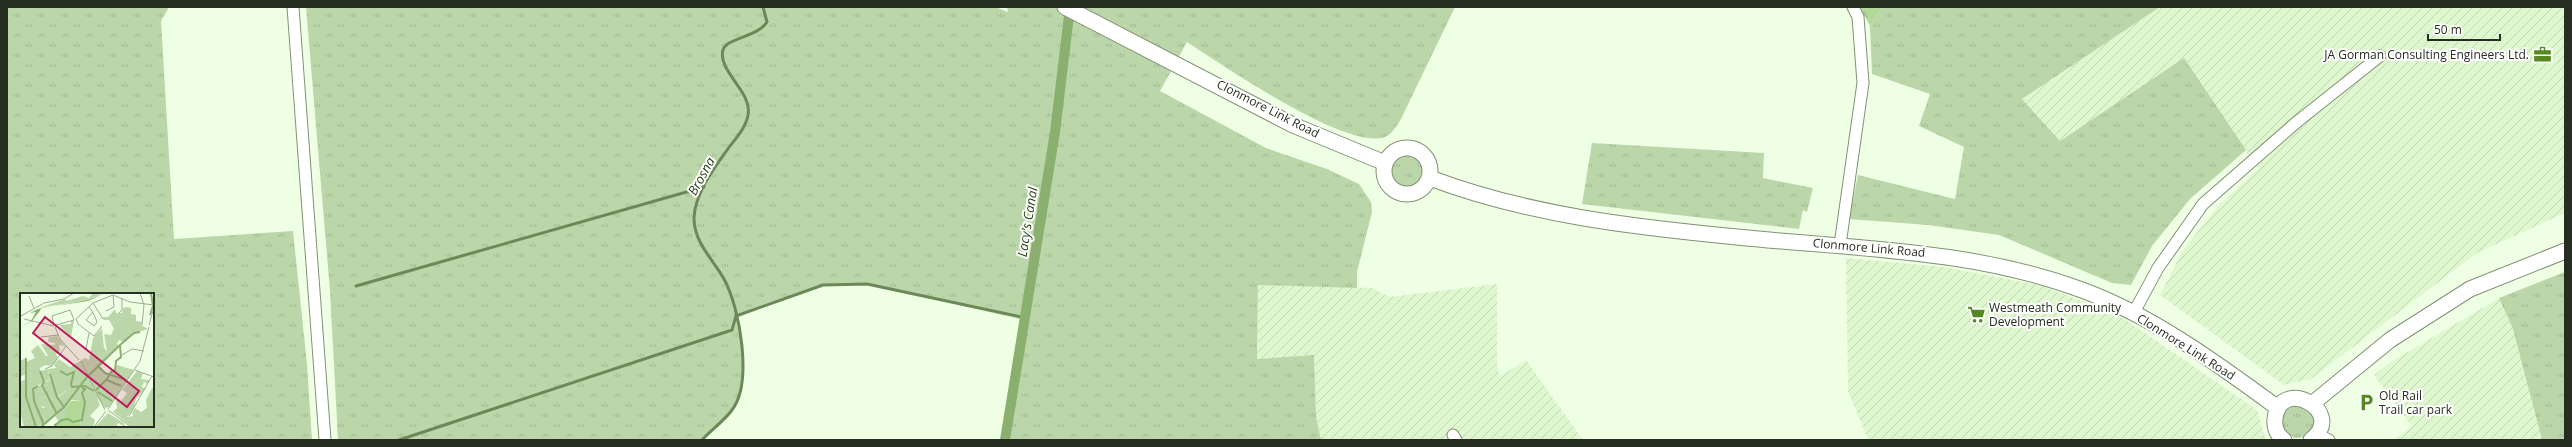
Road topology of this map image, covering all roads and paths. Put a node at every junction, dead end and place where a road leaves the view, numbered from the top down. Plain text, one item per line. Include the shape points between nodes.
1 (293, 7) edge
2 (1065, 7) edge
3 (1853, 7) edge
4 (2380, 56) dead end
5 (1385, 163) junction
6 (1430, 178) junction
7 (1840, 245) junction
8 (2565, 251) edge
9 (2133, 314) junction
10 (2313, 403) junction
11 (2278, 408) junction
12 (2319, 438) edge
13 (325, 440) edge
14 (2284, 440) edge

1 - 13 street
2 - 5 main road, Clonmore Link Road via 1293,125
3 - 7 street via 1858,17 1863,84
4 - 9 street via 2298,121 2203,204 2158,268
5 - 6 main road via 1394,152 1413,148 1426,157
5 - 6 main road via 1384,171 1388,185 1401,194 1422,190
6 - 7 main road, Clonmore Link Road via 1504,203 1561,215 1737,237
7 - 9 main road, Clonmore Link Road via 1916,251 1970,260 2082,290
8 - 10 main road via 2470,289 2390,340
9 - 11 main road, Clonmore Link Road via 2185,344
10 - 11 main road via 2298,398 2291,399
10 - 12 main road via 2320,414
11 - 14 main road via 2274,423 2276,431

